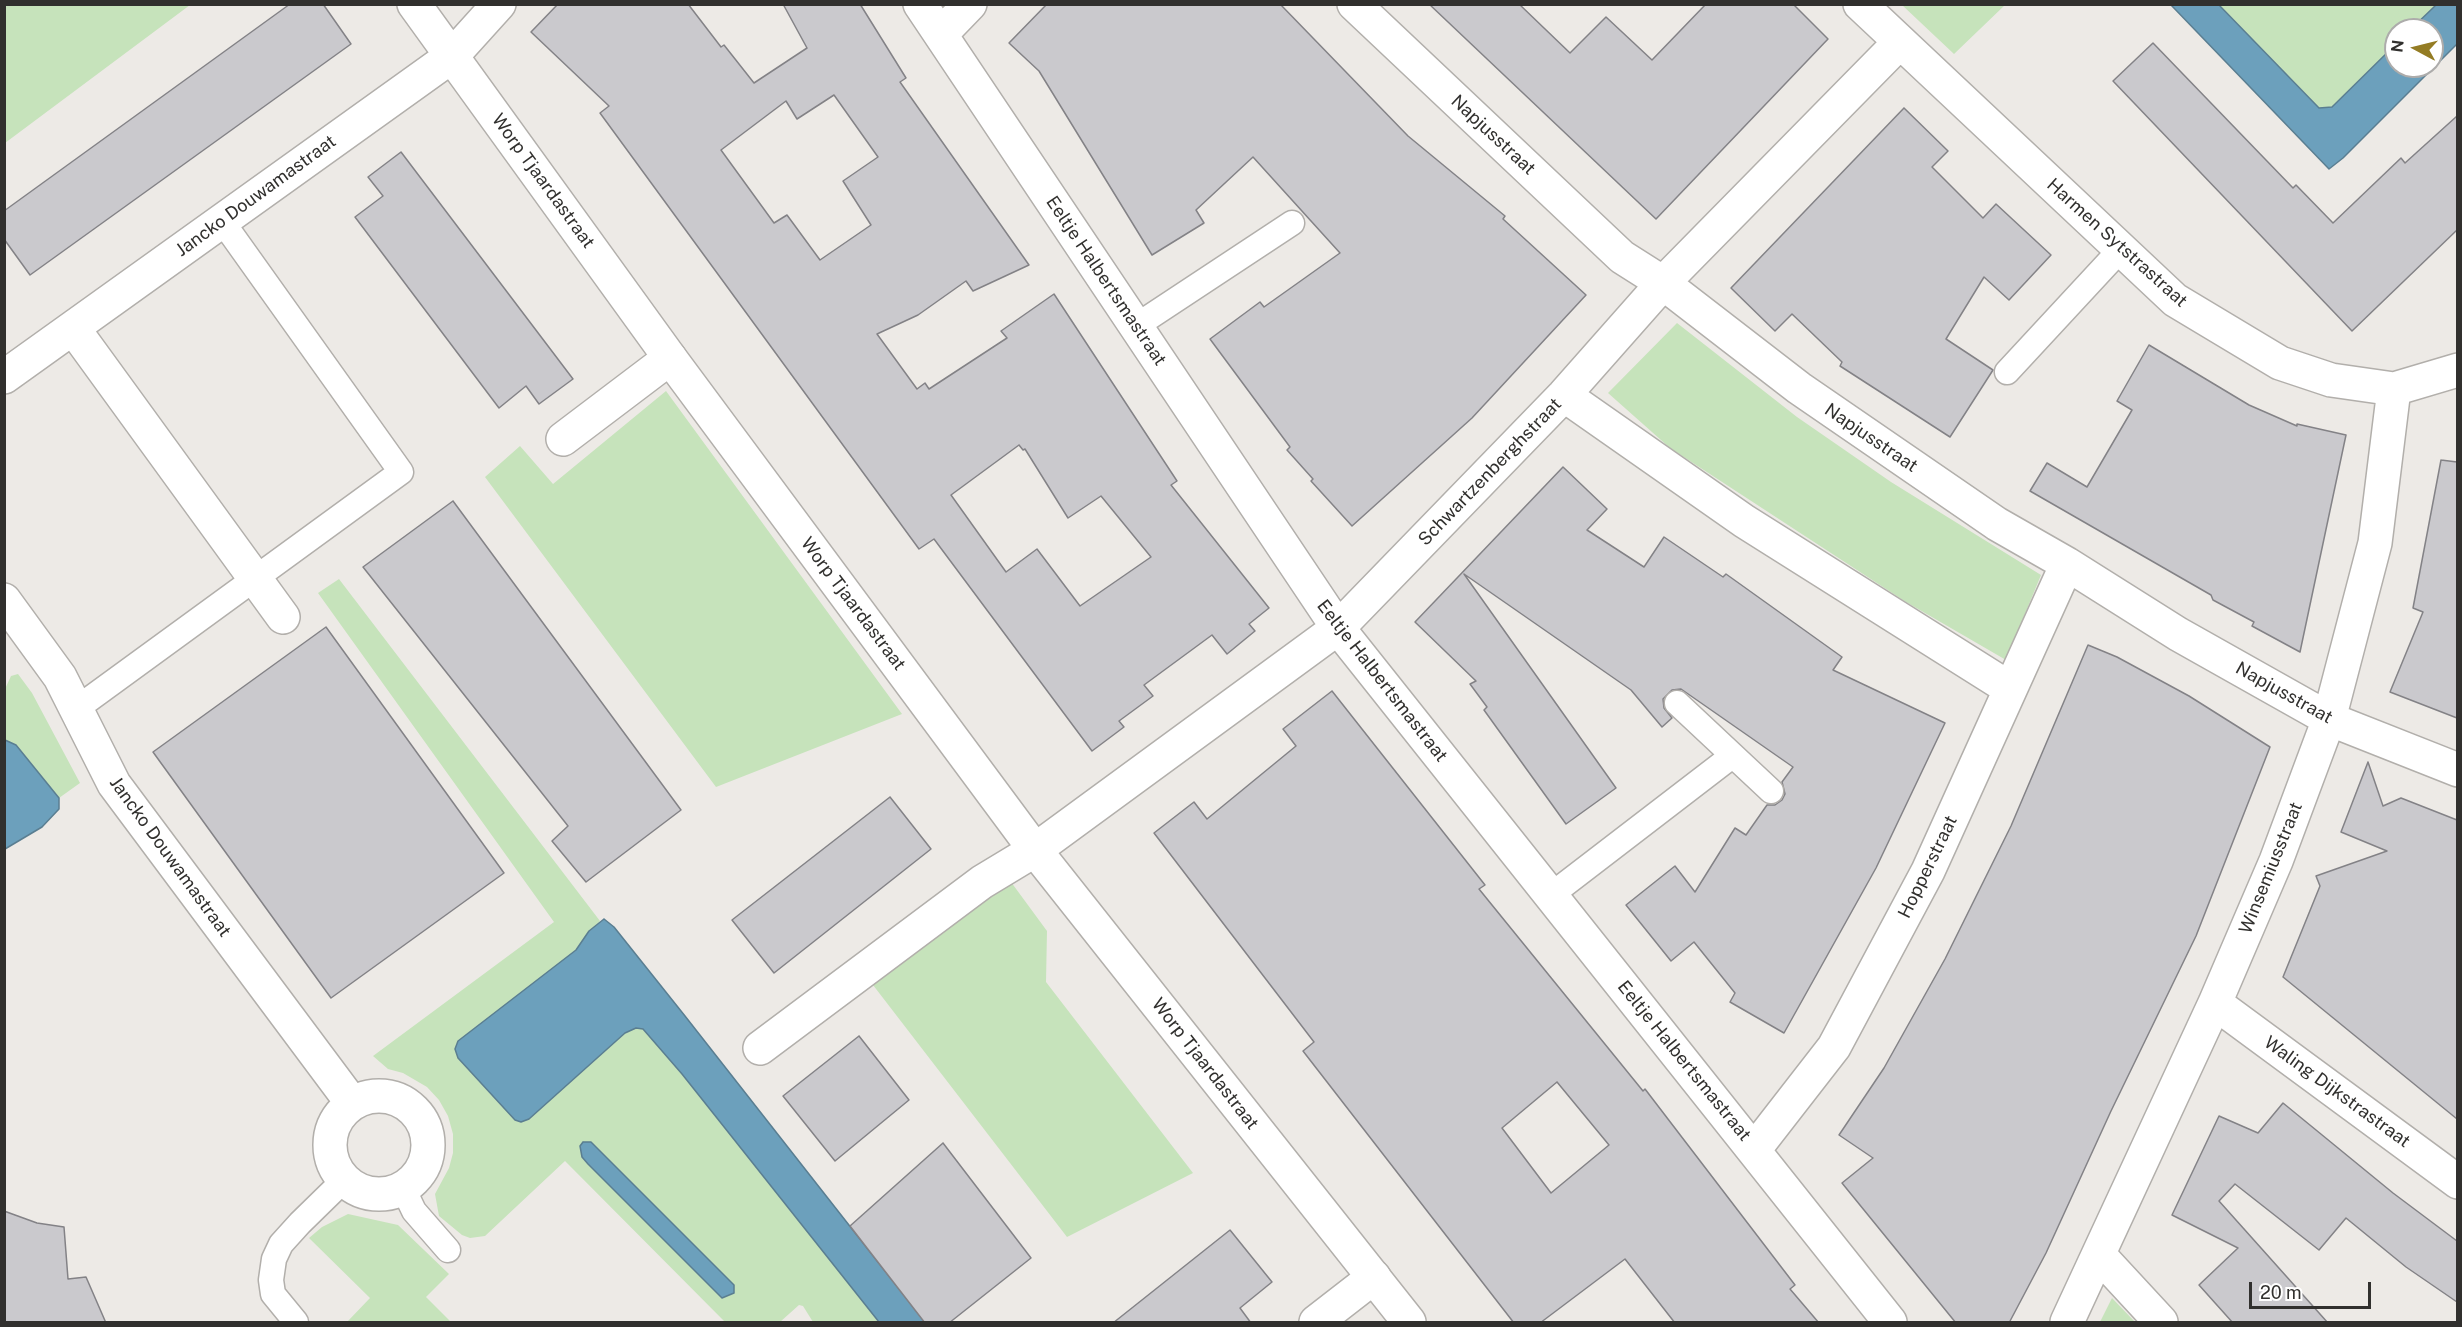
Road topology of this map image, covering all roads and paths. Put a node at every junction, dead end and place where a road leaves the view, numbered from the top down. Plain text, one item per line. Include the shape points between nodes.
1 (414, 4) edge
2 (499, 4) edge
3 (920, 4) edge
4 (970, 4) edge
5 (1354, 4) edge
6 (1860, 4) edge
7 (941, 34) junction
8 (1899, 43) junction
9 (453, 56) junction
10 (222, 221) junction
11 (1292, 223) dead end
12 (2121, 249) junction
13 (1663, 283) junction
14 (1136, 326) junction
15 (73, 328) junction
16 (670, 357) junction
17 (9, 364) edge
18 (2457, 370) edge
19 (2007, 372) dead end
20 (2394, 388) junction
21 (1564, 395) junction
22 (563, 439) dead end
23 (2067, 564) junction
24 (255, 579) junction
25 (4, 600) edge
26 (283, 617) dead end
27 (1338, 628) junction
28 (2009, 688) junction
29 (1677, 702) dead end
30 (76, 709) junction
31 (2329, 719) junction
32 (1732, 756) junction
33 (2457, 770) edge
34 (1771, 791) dead end
35 (1035, 850) junction
36 (1551, 895) junction
37 (2216, 1003) junction
38 (760, 1048) dead end
39 (352, 1103) junction
40 (1754, 1150) junction
41 (344, 1180) junction
42 (2457, 1182) edge
43 (403, 1188) junction
44 (448, 1250) dead end
45 (2099, 1255) junction
46 (1374, 1277) junction
47 (296, 1323) edge
48 (1316, 1323) edge
49 (1409, 1323) edge
50 (1890, 1323) edge
51 (2067, 1323) edge
52 (2161, 1323) edge

1 - 9 street, Worp Tjaardastraat
2 - 9 street, Jancko Douwamastraat
3 - 7 street, Eeltje Halbertsmastraat
4 - 7 street
5 - 13 street, Napjusstraat via 1622,257
6 - 8 street, Harmen Sytstrastraat
7 - 14 street, Eeltje Halbertsmastraat
8 - 12 street, Harmen Sytstrastraat
8 - 13 street, Schwartzenberghstraat
9 - 10 street, Jancko Douwamastraat
9 - 16 street, Worp Tjaardastraat
10 - 15 street, Jancko Douwamastraat
10 - 24 lane via 401,472
11 - 14 lane
12 - 19 lane
12 - 20 street, Harmen Sytstrastraat via 2175,300 2280,363 2331,380
13 - 21 street, Schwartzenberghstraat
13 - 23 street, Napjusstraat via 1799,388 1997,524
14 - 27 street, Eeltje Halbertsmastraat
15 - 17 street, Jancko Douwamastraat
15 - 24 street
16 - 22 street
16 - 35 street, Worp Tjaardastraat
18 - 20 street, Harmen Sytstrastraat
20 - 31 street, Winsemiusstraat via 2375,543
21 - 27 street, Schwartzenberghstraat
21 - 28 street via 1744,521
23 - 28 street, Hopperstraat
23 - 31 street, Napjusstraat via 2178,634
24 - 26 street
24 - 30 lane
25 - 30 street, Jancko Douwamastraat via 60,677
27 - 35 street, Schwartzenberghstraat
27 - 36 street, Eeltje Halbertsmastraat
28 - 40 street, Hopperstraat via 1929,870 1834,1047
29 - 32 lane
30 - 39 street, Jancko Douwamastraat via 114,784
31 - 33 street, Napjusstraat
31 - 37 street, Winsemiusstraat via 2276,861
32 - 34 lane
32 - 36 lane
35 - 38 street via 982,882
35 - 46 street, Worp Tjaardastraat
36 - 40 street, Eeltje Halbertsmastraat
37 - 42 street, Waling Dijkstrastraat
37 - 45 street, Winsemiusstraat
39 - 41 street via 334,1123 330,1140 334,1165
39 - 43 street via 368,1096 386,1095 410,1105 422,1119 428,1135 428,1153 422,1169
40 - 50 street, Eeltje Halbertsmastraat
41 - 43 street via 372,1194
41 - 47 lane via 281,1244 274,1259 273,1294
43 - 44 lane via 414,1211
45 - 51 street, Winsemiusstraat
45 - 52 street
46 - 48 street
46 - 49 street, Worp Tjaardastraat

